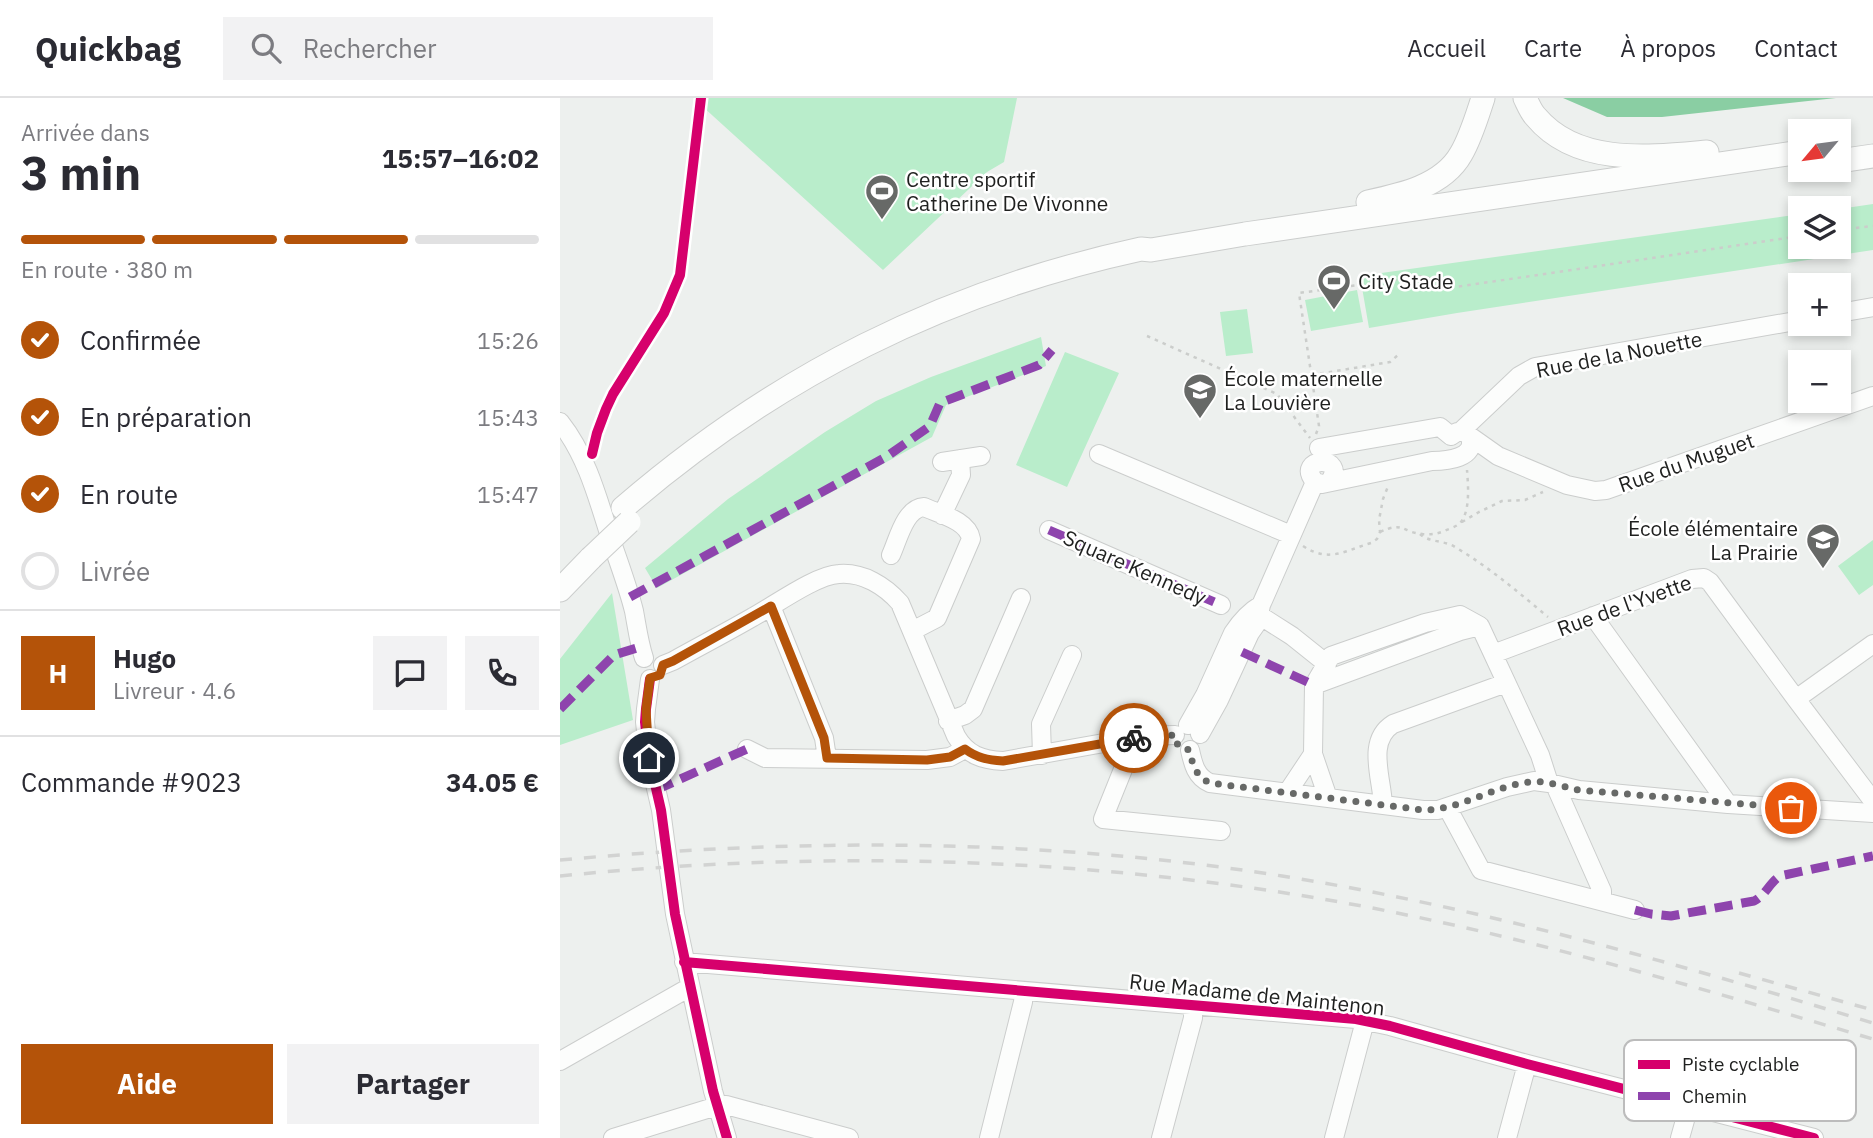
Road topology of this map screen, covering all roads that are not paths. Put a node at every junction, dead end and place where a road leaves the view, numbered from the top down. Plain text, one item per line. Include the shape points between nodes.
1 (1483, 98) edge
2 (1525, 98) edge
3 (1873, 142) edge
4 (1852, 144) edge
5 (1788, 145) edge
6 (1788, 154) edge
7 (1873, 156) edge
8 (1852, 159) edge
9 (1788, 168) edge
10 (1141, 249) junction
11 (1873, 307) edge
12 (1851, 311) edge
13 (1788, 322) edge
14 (1873, 396) edge
15 (560, 422) edge
16 (1460, 443) junction
17 (1319, 448) dead end
18 (1099, 454) dead end
19 (981, 456) dead end
20 (626, 515) junction
21 (942, 515) junction
22 (1049, 530) dead end
23 (1291, 535) junction
24 (589, 550) junction
25 (891, 555) dead end
26 (560, 568) edge
27 (560, 590) edge
28 (1020, 598) dead end
29 (1221, 605) dead end
30 (771, 606) junction
31 (1260, 610) junction
32 (1592, 616) junction
33 (1480, 626) junction
34 (912, 631) junction
35 (1873, 644) edge
36 (1493, 654) junction
37 (1072, 655) dead end
38 (644, 659) junction
39 (1327, 663) junction
40 (663, 665) junction
41 (650, 678) junction
42 (1506, 683) junction
43 (1314, 685) junction
44 (1796, 699) junction
45 (948, 721) junction
46 (1188, 731) junction
47 (1131, 738) junction
48 (965, 749) junction
49 (747, 750) dead end
50 (1313, 754) junction
51 (1042, 755) junction
52 (827, 758) junction
53 (1552, 784) junction
54 (1287, 793) junction
55 (1328, 798) junction
56 (1873, 801) edge
57 (1728, 804) junction
58 (1383, 805) junction
59 (1447, 807) junction
60 (1873, 813) edge
61 (1221, 831) dead end
62 (1602, 901) junction
63 (1635, 910) dead end
64 (684, 962) junction
65 (690, 987) junction
66 (1024, 991) junction
67 (1193, 1006) junction
68 (1365, 1021) junction
69 (560, 1061) edge
70 (1527, 1064) junction
71 (1624, 1089) edge
72 (717, 1106) junction
73 (1685, 1121) edge
74 (1748, 1121) edge
75 (613, 1138) edge
76 (727, 1138) edge
77 (849, 1138) edge
78 (989, 1138) edge
79 (1161, 1138) edge
80 (1334, 1138) edge
81 (1507, 1138) edge
82 (1680, 1138) edge
83 (1814, 1138) edge

1 - 10 main road via 1460,155 1443,174 1420,188
2 - 5 main road via 1534,116 1553,133 1598,152 1673,155
3 - 4 main road
6 - 10 main road
7 - 8 main road
9 - 20 main road via 1195,254 1061,283 954,320 827,381 721,447
10 - 20 main road via 989,291 856,349 732,423 672,467
11 - 12 street
13 - 16 street, Rue de la Nouette via 1535,367 1519,376
14 - 16 street, Rue du Muguet via 1606,490 1580,489
15 - 38 street via 588,471 630,597
16 - 17 street, Rue du Muguet via 1440,427
16 - 23 street via 1432,461 1326,478
18 - 23 street
19 - 21 street via 951,461 961,475
20 - 24 main road
21 - 25 street via 924,507 912,511
21 - 34 street via 966,527 971,539 937,618
22 - 29 street, Square Kennedy
23 - 31 street
24 - 26 main road
24 - 27 main road
28 - 45 street via 973,709
30 - 34 street via 841,573 874,582 892,594
30 - 40 street
30 - 52 street via 824,738
31 - 39 street
31 - 46 street via 1251,611 1238,624
32 - 36 street, Rue de l'Yvette
32 - 44 street, Rue de l'Yvette via 1704,578
32 - 57 street
33 - 36 street
33 - 39 street via 1460,615 1425,623 1331,656
33 - 43 street
34 - 45 street
35 - 44 street
36 - 42 street
37 - 51 street via 1041,724
38 - 40 street via 655,656
38 - 41 street via 641,672
39 - 43 street
40 - 41 street via 660,675
41 - 64 street via 646,709 649,758
42 - 53 street
42 - 58 street via 1386,728 1377,751
43 - 50 street
44 - 56 street, Rue de l'Yvette
45 - 48 street
46 - 47 street
46 - 54 street via 1178,746 1189,750 1205,781
47 - 51 street
47 - 61 street via 1132,747 1103,819
48 - 51 street via 985,760
48 - 52 street via 950,757 927,760
49 - 52 street via 765,758
50 - 54 street
50 - 55 street
53 - 57 street
53 - 59 street via 1525,783
53 - 62 street via 1602,891
54 - 55 street
55 - 58 street
57 - 60 street
58 - 59 street via 1423,810
59 - 62 street via 1481,870
62 - 63 street
64 - 65 street
64 - 66 street, Rue Madame de Maintenon
65 - 69 street
65 - 72 street
66 - 67 street, Rue Madame de Maintenon
66 - 78 street
67 - 68 street, Rue Madame de Maintenon
67 - 79 street
68 - 70 street, Rue Madame de Maintenon
68 - 80 street
70 - 71 street, Rue Madame de Maintenon
70 - 81 street
72 - 75 street
72 - 76 street
72 - 77 street
73 - 82 street
74 - 83 street, Rue Madame de Maintenon

